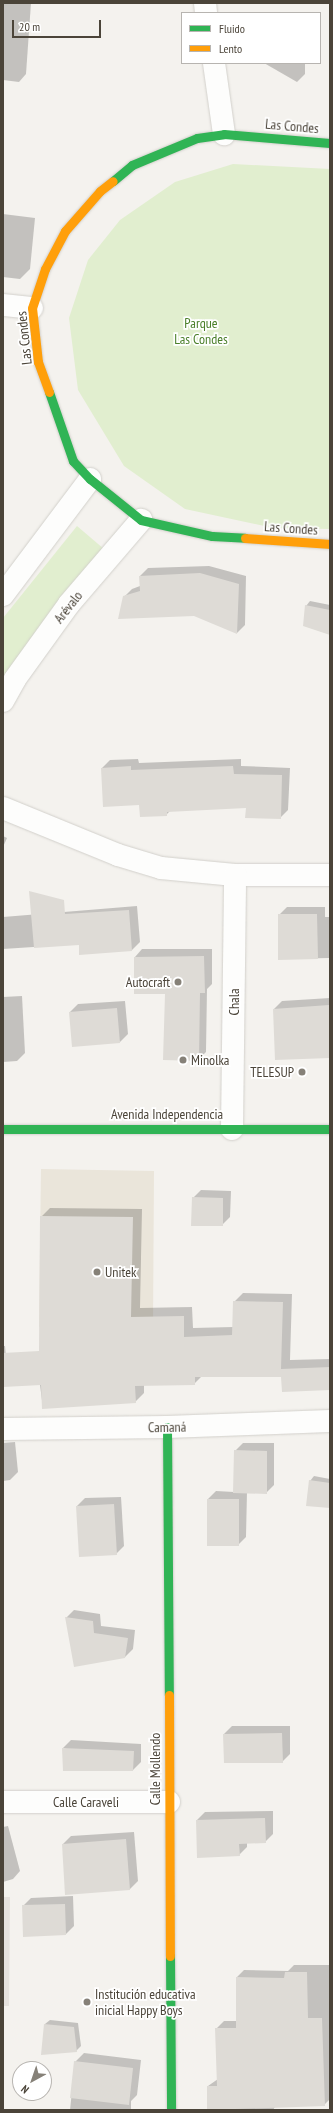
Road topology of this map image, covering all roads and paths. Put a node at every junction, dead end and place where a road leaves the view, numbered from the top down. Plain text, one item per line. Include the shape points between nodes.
1 (214, 64) edge
2 (224, 134) junction
3 (330, 143) edge
4 (3, 305) edge
5 (32, 308) junction
6 (90, 479) junction
7 (141, 520) junction
8 (330, 544) edge
9 (3, 595) edge
10 (3, 701) edge
11 (3, 808) edge
12 (235, 875) junction
13 (330, 875) edge
14 (3, 1129) edge
15 (232, 1129) junction
16 (330, 1129) edge
17 (330, 1421) edge
18 (167, 1427) junction
19 (3, 1429) edge
20 (3, 1802) edge
21 (169, 1802) junction
22 (171, 2110) edge

1 - 2 street
2 - 3 street, Las Condes
2 - 5 street, Las Condes via 197,138 132,165 100,191 65,232 45,269
4 - 5 street
5 - 6 street, Las Condes via 38,362 73,461
6 - 7 street, Las Condes
6 - 9 street
7 - 8 street, Las Condes via 212,536
7 - 10 street, Arévalo via 69,604 15,679
11 - 12 street via 118,855 161,868
12 - 13 street
12 - 15 street, Chala
14 - 15 street, Avenida Independencia
15 - 16 street, Avenida Independencia
17 - 18 street, Camaná
18 - 19 street, Camaná
18 - 21 street, Calle Mollendo
20 - 21 street, Calle Caraveli
21 - 22 street, Calle Mollendo

